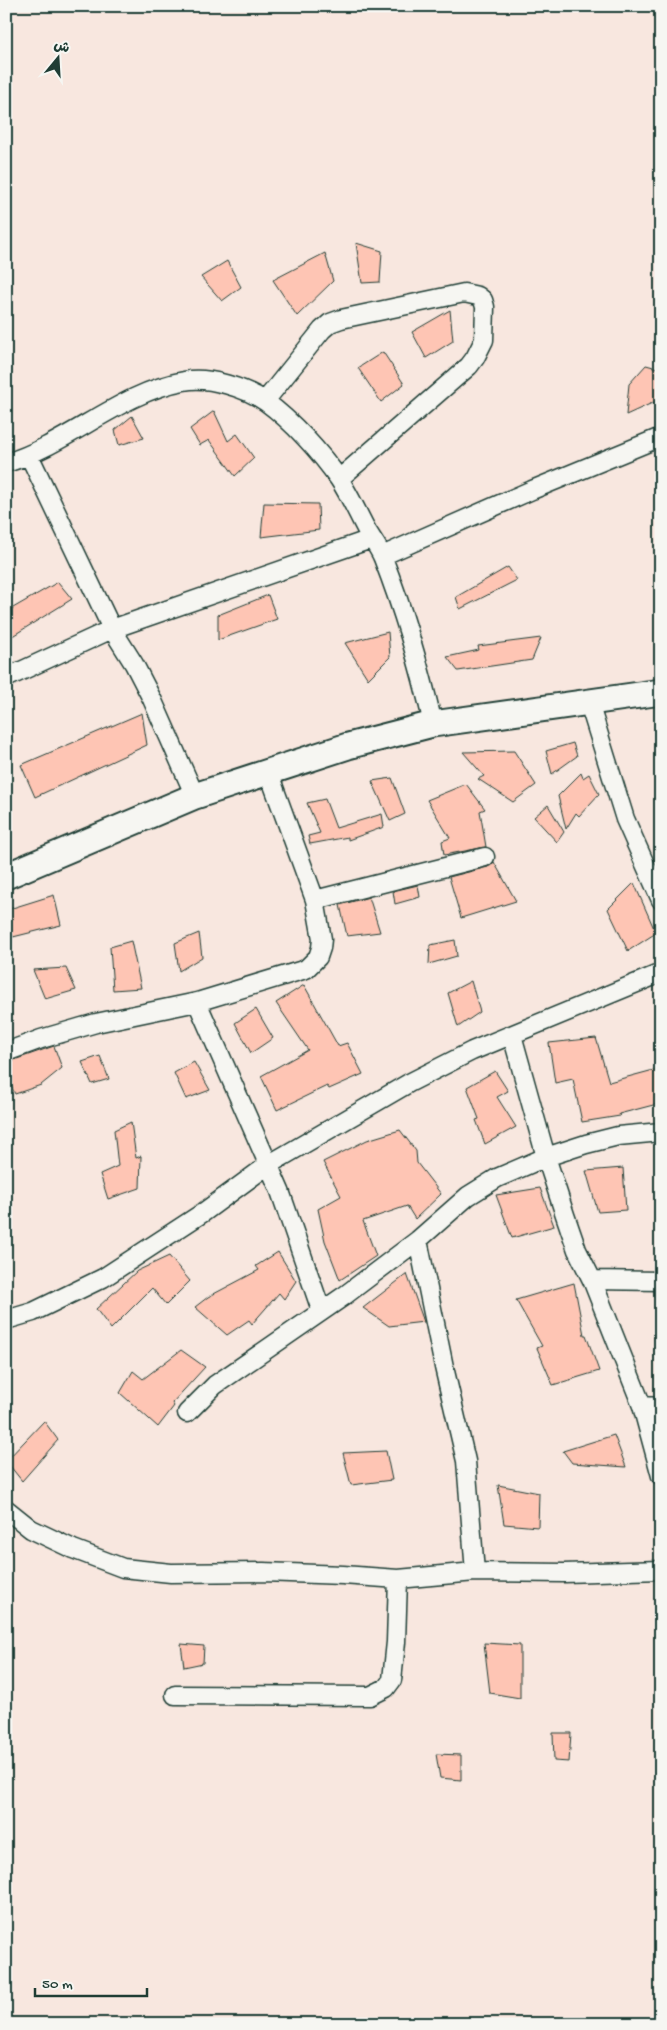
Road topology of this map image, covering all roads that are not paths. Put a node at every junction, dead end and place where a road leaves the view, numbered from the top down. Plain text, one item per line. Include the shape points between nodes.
1 (265, 401) junction
2 (661, 437) edge
3 (29, 455) junction
4 (6, 463) edge
5 (339, 479) junction
6 (371, 539) junction
7 (382, 556) junction
8 (112, 629) junction
9 (6, 678) edge
10 (661, 692) edge
11 (589, 703) junction
12 (432, 724) junction
13 (268, 771) junction
14 (196, 796) junction
15 (485, 857) dead end
16 (6, 876) edge
17 (315, 900) junction
18 (661, 900) edge
19 (661, 973) edge
20 (197, 1002) junction
21 (512, 1035) junction
22 (6, 1052) edge
23 (661, 1132) edge
24 (546, 1157) junction
25 (268, 1165) junction
26 (418, 1240) junction
27 (592, 1280) junction
28 (661, 1280) edge
29 (321, 1310) junction
30 (6, 1320) edge
31 (642, 1406) junction
32 (661, 1407) edge
33 (187, 1413) dead end
34 (661, 1476) edge
35 (6, 1510) edge
36 (661, 1570) edge
37 (475, 1572) junction
38 (398, 1580) junction
39 (175, 1695) dead end

1 - 3 street via 214,381 184,380 151,391
1 - 5 street via 316,451
1 - 5 street via 330,323 464,293 483,300 486,313 484,340 469,366
2 - 7 street
3 - 4 street
3 - 8 street
5 - 6 street
6 - 7 street
6 - 8 street
7 - 12 street via 420,666
8 - 9 street
8 - 14 street via 152,699
10 - 11 main road
11 - 12 main road
11 - 18 street via 625,819
12 - 13 main road
13 - 14 main road
13 - 17 street
14 - 16 main road
15 - 17 street
17 - 20 street via 322,939 318,957 312,965
19 - 21 street
20 - 22 street via 96,1023
20 - 25 street
21 - 24 street
21 - 25 street via 409,1083
23 - 24 street via 618,1136
24 - 26 street via 497,1178 468,1196
24 - 27 street via 577,1250
25 - 29 street
25 - 30 street via 204,1212 103,1278 33,1312
26 - 29 street
26 - 37 street via 466,1462
27 - 28 street
27 - 31 street
29 - 33 street via 215,1385
31 - 32 street
31 - 34 street
35 - 38 street via 31,1529 123,1568 171,1573 263,1572
36 - 37 street
37 - 38 street
38 - 39 street via 392,1680 386,1688 370,1696

